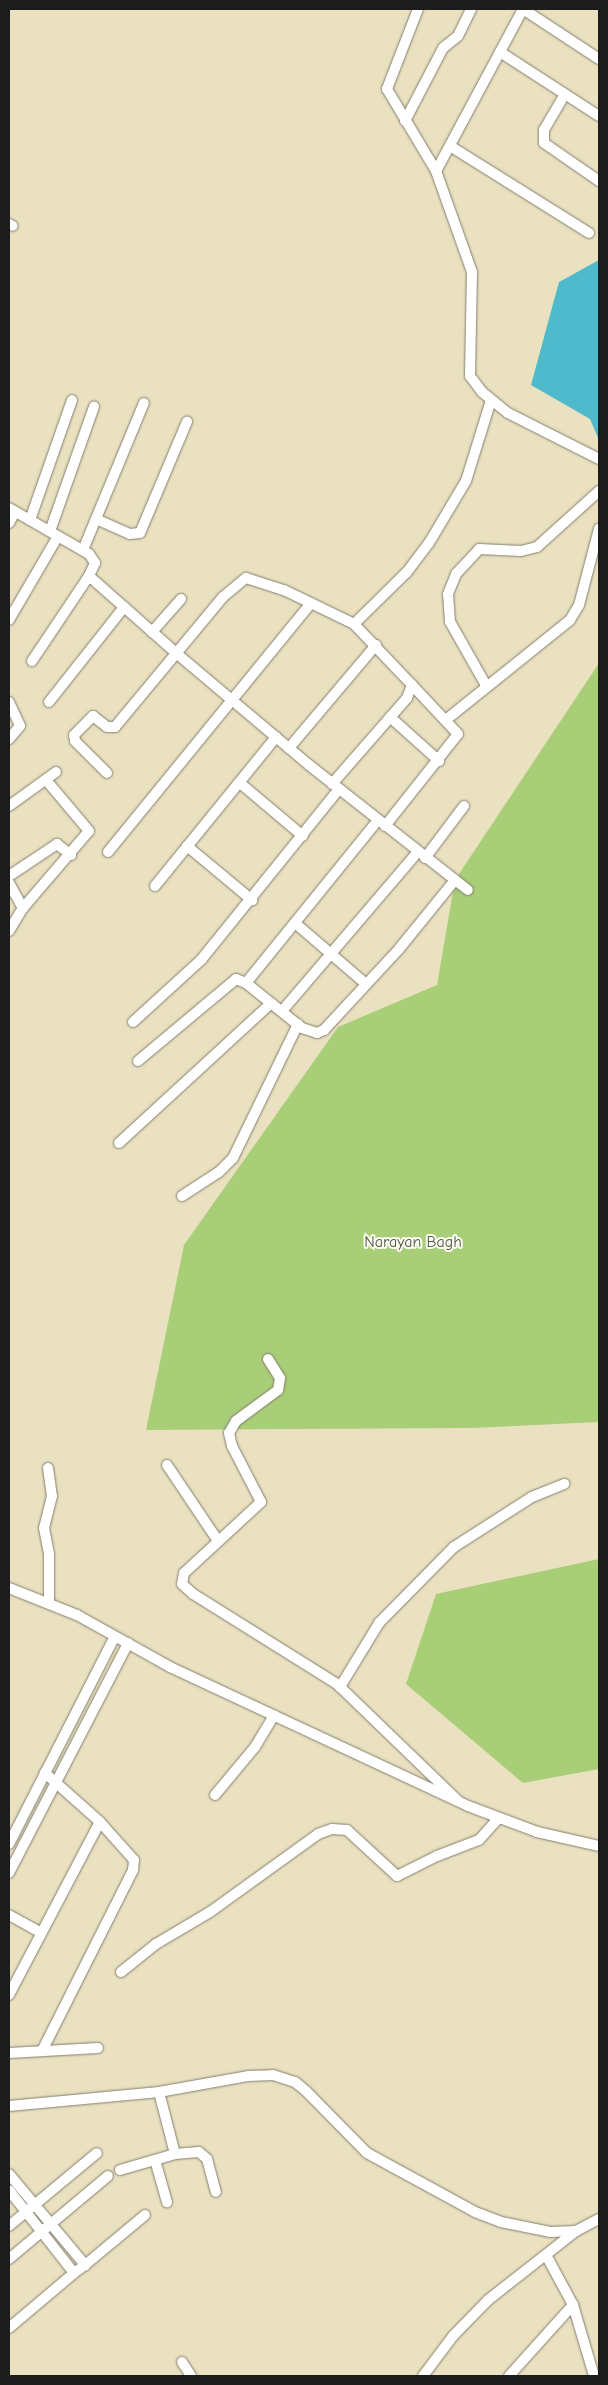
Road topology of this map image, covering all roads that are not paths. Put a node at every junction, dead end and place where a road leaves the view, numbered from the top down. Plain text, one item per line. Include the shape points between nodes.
1 (418, 9) edge
2 (471, 9) edge
3 (500, 52) junction
4 (599, 59) edge
5 (565, 94) junction
6 (599, 116) edge
7 (405, 122) junction
8 (450, 146) junction
9 (436, 171) junction
10 (599, 181) edge
11 (588, 233) dead end
12 (72, 400) dead end
13 (492, 400) junction
14 (144, 403) dead end
15 (94, 407) dead end
16 (187, 422) dead end
17 (599, 460) edge
18 (599, 491) edge
19 (12, 510) edge
20 (96, 519) junction
21 (30, 520) junction
22 (9, 523) edge
23 (599, 529) edge
24 (54, 534) junction
25 (83, 550) junction
26 (89, 576) junction
27 (181, 599) dead end
28 (311, 603) junction
29 (124, 607) junction
30 (9, 620) edge
31 (354, 624) junction
32 (152, 632) junction
33 (376, 645) junction
34 (176, 653) junction
35 (32, 661) dead end
36 (412, 685) junction
37 (487, 687) junction
38 (231, 699) junction
39 (9, 702) edge
40 (50, 702) dead end
41 (390, 717) junction
42 (447, 719) junction
43 (276, 737) junction
44 (9, 739) edge
45 (289, 748) junction
46 (440, 761) junction
47 (56, 772) dead end
48 (107, 772) dead end
49 (46, 780) junction
50 (240, 782) junction
51 (336, 786) junction
52 (9, 806) edge
53 (464, 806) dead end
54 (381, 823) junction
55 (303, 836) junction
56 (187, 846) junction
57 (108, 852) dead end
58 (71, 855) junction
59 (421, 855) junction
60 (9, 876) edge
61 (455, 880) junction
62 (9, 883) edge
63 (155, 886) dead end
64 (468, 890) dead end
65 (252, 900) junction
66 (23, 908) junction
67 (295, 923) junction
68 (9, 931) edge
69 (331, 953) junction
70 (246, 983) junction
71 (366, 984) junction
72 (271, 1003) junction
73 (282, 1011) junction
74 (133, 1022) dead end
75 (298, 1024) junction
76 (138, 1061) dead end
77 (119, 1143) dead end
78 (182, 1196) dead end
79 (268, 1359) dead end
80 (167, 1466) dead end
81 (48, 1468) dead end
82 (566, 1484) dead end
83 (218, 1542) junction
84 (9, 1588) edge
85 (49, 1601) junction
86 (115, 1636) junction
87 (128, 1644) junction
88 (340, 1687) junction
89 (274, 1715) junction
90 (45, 1773) junction
91 (56, 1783) junction
92 (214, 1795) dead end
93 (458, 1800) junction
94 (499, 1818) junction
95 (100, 1822) junction
96 (9, 1844) edge
97 (599, 1846) edge
98 (9, 1873) edge
99 (9, 1915) edge
100 (40, 1932) junction
101 (121, 1972) dead end
102 (9, 1995) edge
103 (98, 2048) dead end
104 (42, 2051) junction
105 (9, 2053) edge
106 (159, 2092) junction
107 (9, 2106) edge
108 (97, 2153) dead end
109 (176, 2154) junction
110 (155, 2160) junction
111 (120, 2170) dead end
112 (9, 2174) edge
113 (108, 2176) dead end
114 (9, 2190) edge
115 (216, 2192) dead end
116 (167, 2202) dead end
117 (30, 2208) junction
118 (145, 2215) dead end
119 (599, 2219) edge
120 (50, 2224) junction
121 (9, 2226) edge
122 (576, 2230) junction
123 (41, 2231) junction
124 (546, 2255) junction
125 (9, 2259) edge
126 (85, 2265) junction
127 (74, 2274) junction
128 (573, 2305) junction
129 (9, 2328) edge
130 (182, 2362) dead end
131 (191, 2376) edge
132 (423, 2376) edge
133 (509, 2376) edge
134 (594, 2376) edge

1 - 7 street via 388,83 389,96
2 - 7 street via 458,36 443,48
3 - 4 street via 523,9
3 - 5 street
3 - 8 street
5 - 6 street
5 - 10 street via 544,130 544,142
7 - 9 street
8 - 9 street
8 - 11 street
9 - 13 street via 472,272 470,376
12 - 21 street
13 - 17 street via 508,413
13 - 31 street via 466,482 429,543 407,572
14 - 20 street
15 - 24 street
16 - 20 street via 140,532 130,534
18 - 37 street via 538,547 521,551 479,550 456,574 448,594 450,622
19 - 21 street
19 - 22 street
20 - 25 street
21 - 24 street
23 - 37 street via 576,612 557,632
24 - 25 street
24 - 30 street
25 - 26 street via 95,562
26 - 29 street
26 - 35 street
27 - 32 street
28 - 31 street
28 - 34 street via 246,578 232,588
28 - 38 street
29 - 32 street
29 - 40 street
31 - 33 street
32 - 34 street
33 - 36 street
33 - 45 street
34 - 38 street
34 - 48 street via 114,727 107,727 93,716 74,735 75,741
36 - 41 street via 410,693
36 - 42 street
37 - 42 street
38 - 43 street
38 - 57 street
39 - 44 street via 20,726
41 - 46 street
41 - 51 street
42 - 46 street via 458,734
43 - 45 street
43 - 50 street
45 - 51 street
46 - 54 street
47 - 49 street
49 - 52 street
49 - 58 street via 88,826 88,834
50 - 55 street
50 - 56 street
51 - 54 street
51 - 55 street
53 - 59 street
54 - 59 street
54 - 67 street
55 - 65 street
56 - 63 street
56 - 65 street
58 - 60 street via 57,844
58 - 66 street
59 - 61 street
59 - 69 street
61 - 64 street
61 - 71 street
62 - 66 street
65 - 74 street via 201,960
66 - 68 street
67 - 69 street
67 - 70 street
69 - 71 street
69 - 73 street
70 - 72 street
70 - 76 street via 236,979 231,981
71 - 75 street via 324,1030 310,1032
72 - 73 street
72 - 77 street
73 - 75 street
75 - 78 street via 233,1158 219,1172
79 - 83 street via 281,1385 236,1421 229,1433 232,1446 261,1502 250,1516
80 - 83 street
81 - 85 street via 52,1496 44,1528 49,1554
82 - 88 street via 532,1497 454,1547 379,1623
83 - 88 street via 184,1573 185,1588
84 - 85 street
85 - 86 street
86 - 87 street
86 - 90 street
87 - 89 street
87 - 91 street
88 - 93 street
89 - 92 street via 255,1747
89 - 93 street
90 - 91 street
90 - 96 street
91 - 95 street
91 - 98 street
93 - 94 street
94 - 97 street via 537,1832
94 - 101 street via 479,1840 397,1876 347,1830 318,1834 210,1912 156,1944
95 - 100 street
95 - 104 street via 130,1852 134,1860 133,1870
99 - 100 street
100 - 102 street
103 - 104 street
104 - 105 street
106 - 107 street
106 - 109 street
106 - 122 street via 248,2076 286,2079 306,2091 367,2153 439,2195 501,2222 550,2232
108 - 117 street
109 - 110 street
109 - 115 street via 194,2151 203,2155
110 - 111 street
110 - 116 street
112 - 117 street
113 - 120 street
114 - 117 street
117 - 120 street
117 - 121 street
117 - 123 street
118 - 126 street
119 - 122 street
120 - 123 street
120 - 126 street
122 - 124 street
123 - 125 street
123 - 127 street
124 - 128 street
124 - 132 street via 468,2319
126 - 127 street
127 - 129 street
128 - 133 street
128 - 134 street
130 - 131 street

